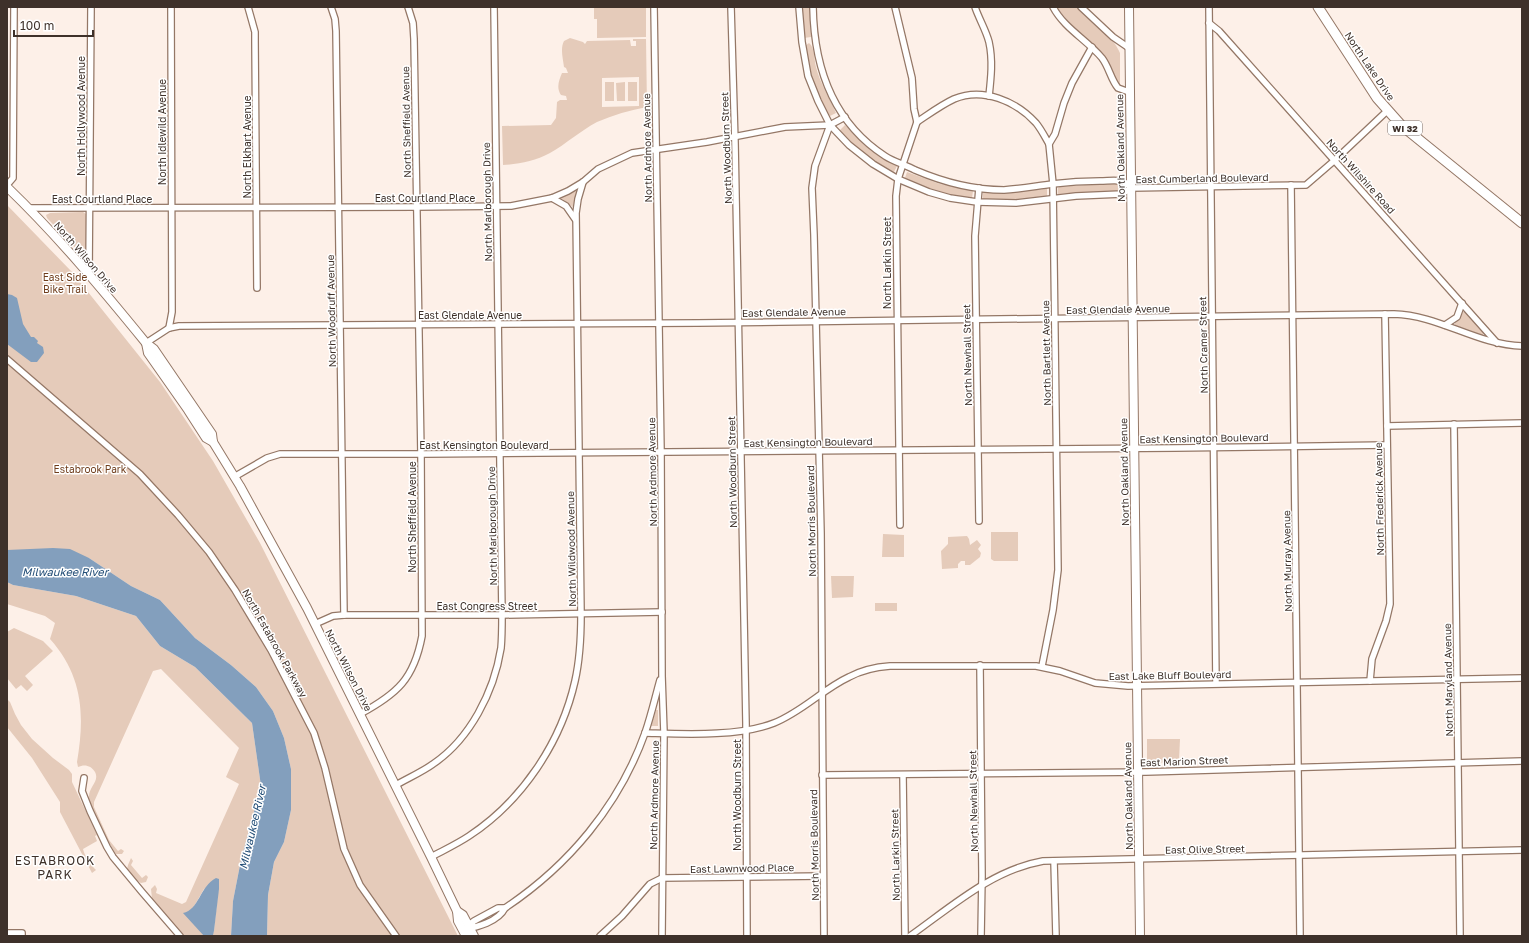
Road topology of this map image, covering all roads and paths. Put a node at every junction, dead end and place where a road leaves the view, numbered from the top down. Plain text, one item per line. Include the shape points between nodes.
1 (14, 7) edge
2 (91, 7) edge
3 (171, 7) edge
4 (248, 7) edge
5 (332, 7) edge
6 (408, 7) edge
7 (494, 7) edge
8 (654, 7) edge
9 (731, 7) edge
10 (799, 7) edge
11 (813, 7) edge
12 (895, 7) edge
13 (975, 7) edge
14 (1053, 7) edge
15 (1081, 7) edge
16 (1129, 7) edge
17 (1209, 7) edge
18 (1318, 7) edge
19 (1209, 23) junction
20 (1092, 47) junction
21 (1129, 48) junction
22 (1129, 92) junction
23 (989, 96) junction
24 (1387, 111) junction
25 (845, 117) junction
26 (917, 122) junction
27 (830, 125) junction
28 (735, 137) junction
29 (1049, 144) junction
30 (656, 148) junction
31 (1335, 160) junction
32 (903, 164) junction
33 (898, 179) junction
34 (584, 182) junction
35 (1053, 184) junction
36 (1291, 185) junction
37 (7, 186) edge
38 (1211, 186) junction
39 (979, 188) junction
40 (1131, 188) junction
41 (552, 198) junction
42 (1053, 199) junction
43 (977, 202) junction
44 (496, 206) junction
45 (338, 207) junction
46 (416, 207) junction
47 (29, 208) junction
48 (90, 208) junction
49 (172, 208) junction
50 (257, 208) junction
51 (576, 220) junction
52 (1522, 223) edge
53 (89, 274) junction
54 (257, 288) dead end
55 (1462, 302) junction
56 (1385, 314) junction
57 (1292, 316) junction
58 (1212, 317) junction
59 (1132, 318) junction
60 (1054, 319) junction
61 (976, 320) junction
62 (816, 321) junction
63 (897, 321) junction
64 (739, 322) junction
65 (577, 323) junction
66 (658, 323) junction
67 (419, 324) junction
68 (498, 324) junction
69 (340, 325) junction
70 (1445, 325) junction
71 (169, 328) junction
72 (146, 343) junction
73 (1498, 343) junction
74 (1522, 346) edge
75 (7, 360) edge
76 (1522, 423) edge
77 (1454, 424) junction
78 (1387, 426) junction
79 (1387, 445) junction
80 (1294, 446) junction
81 (1134, 448) junction
82 (1214, 448) junction
83 (1056, 449) junction
84 (899, 450) junction
85 (978, 450) junction
86 (818, 451) junction
87 (661, 452) junction
88 (741, 452) junction
89 (579, 453) junction
90 (342, 454) junction
91 (421, 454) junction
92 (500, 454) junction
93 (234, 476) junction
94 (979, 521) dead end
95 (900, 525) dead end
96 (662, 612) junction
97 (581, 614) junction
98 (344, 615) junction
99 (422, 615) junction
100 (502, 615) junction
101 (315, 624) junction
102 (980, 665) junction
103 (1042, 666) junction
104 (662, 676) junction
105 (1522, 678) edge
106 (1457, 679) junction
107 (1370, 680) junction
108 (1297, 682) junction
109 (1216, 683) junction
110 (1137, 686) junction
111 (822, 694) junction
112 (360, 714) junction
113 (746, 730) junction
114 (645, 733) junction
115 (664, 733) junction
116 (1522, 761) edge
117 (1458, 763) junction
118 (1298, 767) junction
119 (1138, 772) junction
120 (982, 773) junction
121 (822, 775) junction
122 (903, 775) junction
123 (84, 778) dead end
124 (396, 785) junction
125 (1522, 850) edge
126 (1459, 851) junction
127 (1299, 856) junction
128 (431, 857) junction
129 (1139, 859) junction
130 (1054, 861) junction
131 (823, 876) junction
132 (747, 877) junction
133 (662, 878) junction
134 (982, 884) junction
135 (468, 931) edge
136 (7, 933) edge
137 (22, 935) edge
138 (180, 936) edge
139 (396, 936) edge
140 (600, 936) edge
141 (662, 936) edge
142 (747, 936) edge
143 (824, 936) edge
144 (905, 936) edge
145 (910, 936) edge
146 (981, 936) edge
147 (1056, 936) edge
148 (1140, 936) edge
149 (1300, 936) edge
150 (1460, 936) edge

1 - 37 street via 13,178
2 - 48 street, North Hollywood Avenue
3 - 49 street, North Idlewild Avenue
4 - 50 street, North Elkhart Avenue via 255,32
5 - 45 street, North Woodruff Avenue via 336,31
6 - 46 street, North Sheffield Avenue via 414,39
7 - 44 street, North Marlborough Drive
8 - 30 street, North Ardmore Avenue
9 - 28 street, North Woodburn Street
10 - 27 street, East Cumberland Boulevard via 808,76
11 - 25 street via 822,71 830,95
12 - 26 street, North Larkin Street via 912,78
13 - 23 street via 989,40 992,67
14 - 20 street via 1061,19
15 - 21 street via 1113,37
16 - 21 main road, North Oakland Avenue
17 - 19 street, North Cramer Street
18 - 24 main road, North Lake Drive / WI 32
19 - 31 street, North Wilshire Road
19 - 38 street, North Cramer Street
20 - 22 street via 1103,60 1115,85
20 - 29 street via 1072,83 1055,134
21 - 22 main road, North Oakland Avenue
22 - 40 main road, North Oakland Avenue
23 - 26 street via 976,94 956,99
23 - 29 street via 1019,109 1035,123
24 - 31 street, East Cumberland Boulevard
24 - 52 main road, North Lake Drive / WI 32
25 - 27 street
25 - 32 street via 858,134 886,157
26 - 32 street, North Larkin Street
27 - 28 street, East Courtland Place via 785,127
27 - 33 street, East Cumberland Boulevard via 849,145
27 - 62 street, North Morris Boulevard via 815,166 812,188
28 - 30 street, East Courtland Place
28 - 64 street, North Woodburn Street
29 - 35 street, North Bartlett Avenue
30 - 34 street, East Courtland Place via 632,153 612,161
30 - 66 street, North Ardmore Avenue
31 - 36 street, East Cumberland Boulevard via 1306,185
31 - 55 street, North Wilshire Road
32 - 33 street, North Larkin Street
32 - 39 street via 931,177
33 - 43 street, East Cumberland Boulevard via 929,192
33 - 63 street, North Larkin Street
34 - 41 street, East Courtland Place
34 - 51 street, North Wildwood Avenue via 578,199
35 - 39 street via 1004,190
35 - 40 street via 1122,181
35 - 42 street, North Bartlett Avenue
36 - 38 street, East Cumberland Boulevard
36 - 57 street, North Murray Avenue
37 - 47 main road, North Wilson Drive
38 - 40 street, East Cumberland Boulevard
38 - 58 street, North Cramer Street
39 - 43 street, North Newhall Street
40 - 42 street, East Cumberland Boulevard via 1122,194 1093,194
40 - 59 main road, North Oakland Avenue
41 - 44 street, East Courtland Place via 533,203
41 - 51 street via 566,206
42 - 43 street, East Cumberland Boulevard via 1004,203
42 - 60 street, North Bartlett Avenue
43 - 61 street, North Newhall Street
44 - 46 street, East Courtland Place
44 - 68 street, North Marlborough Drive
45 - 46 street, East Courtland Place
45 - 50 street, East Courtland Place
45 - 69 street, North Woodruff Avenue
46 - 67 street, North Sheffield Avenue
47 - 48 street, East Courtland Place
47 - 53 main road, North Wilson Drive
48 - 49 street, East Courtland Place
48 - 53 street, North Hollywood Avenue
49 - 50 street, East Courtland Place
49 - 71 street, North Idlewild Avenue via 172,312
50 - 54 street, North Elkhart Avenue
51 - 65 street, North Wildwood Avenue
53 - 72 main road, North Wilson Drive
55 - 70 street via 1457,317
55 - 73 street, North Wilshire Road
56 - 57 street, East Glendale Avenue
56 - 70 street, East Glendale Avenue via 1418,316
56 - 78 street, North Frederick Avenue
57 - 58 street, East Glendale Avenue
57 - 80 street, North Murray Avenue
58 - 59 street, East Glendale Avenue
58 - 82 street, North Cramer Street
59 - 60 street, East Glendale Avenue
59 - 81 main road, North Oakland Avenue
60 - 61 street, East Glendale Avenue
60 - 83 street, North Bartlett Avenue
61 - 63 street, East Glendale Avenue
61 - 85 street, North Newhall Street
62 - 63 street, East Glendale Avenue
62 - 64 street, East Glendale Avenue
62 - 86 street, North Morris Boulevard
63 - 84 street, North Larkin Street
64 - 66 street, East Glendale Avenue
64 - 88 street, North Woodburn Street
65 - 66 street, East Glendale Avenue
65 - 68 street, East Glendale Avenue
65 - 89 street, North Wildwood Avenue
66 - 87 street, North Ardmore Avenue
67 - 68 street, East Glendale Avenue
67 - 69 street, East Glendale Avenue
67 - 91 street, North Sheffield Avenue
68 - 92 street, North Marlborough Drive
69 - 71 street, East Glendale Avenue
69 - 90 street, North Woodruff Avenue
70 - 73 street, East Glendale Avenue
71 - 72 street, East Glendale Avenue
72 - 93 main road, North Wilson Drive via 154,349 212,434 213,442
73 - 74 street, East Glendale Avenue
75 - 139 street, North Estabrook Parkway via 140,474 209,552 235,590 271,650 314,733 348,860 360,885
76 - 77 street
77 - 78 street
77 - 106 street, North Maryland Avenue
78 - 79 street, North Frederick Avenue
79 - 80 street, East Kensington Boulevard
79 - 107 street, North Frederick Avenue via 1390,604 1372,659
80 - 82 street, East Kensington Boulevard
80 - 108 street, North Murray Avenue
81 - 82 street, East Kensington Boulevard
81 - 83 street, East Kensington Boulevard
81 - 110 main road, North Oakland Avenue
82 - 109 street, North Cramer Street
83 - 85 street, East Kensington Boulevard
83 - 103 street, North Bartlett Avenue via 1058,570
84 - 85 street, East Kensington Boulevard
84 - 86 street, East Kensington Boulevard
84 - 95 street, North Larkin Street
85 - 94 street, North Newhall Street
86 - 88 street, East Kensington Boulevard
86 - 111 street, North Morris Boulevard
87 - 88 street, East Kensington Boulevard
87 - 89 street, East Kensington Boulevard
87 - 96 street, North Ardmore Avenue
88 - 113 street, North Woodburn Street
89 - 92 street, East Kensington Boulevard
89 - 97 street, North Wildwood Avenue
90 - 91 street, East Kensington Boulevard
90 - 93 street, East Kensington Boulevard via 280,454
90 - 98 street, North Woodruff Avenue
91 - 92 street, East Kensington Boulevard
91 - 99 street, North Sheffield Avenue
92 - 100 street, North Marlborough Drive
93 - 101 main road, North Wilson Drive
96 - 97 street, East Congress Street
96 - 104 street, North Ardmore Avenue
97 - 100 street, East Congress Street
97 - 128 street, North Wildwood Avenue via 579,658 572,691 560,725 544,758 522,788 494,816 469,836
98 - 99 street, East Congress Street
98 - 101 street, East Congress Street via 333,616
99 - 100 street, East Congress Street
99 - 112 street, North Sheffield Avenue via 419,651 404,681 382,702
100 - 124 street, North Marlborough Drive via 498,662 487,695 476,715 456,744 433,765
101 - 112 main road, North Wilson Drive
102 - 103 street, East Lake Bluff Boulevard
102 - 111 street, East Lake Bluff Boulevard via 890,666 867,669 848,677
102 - 120 street, North Newhall Street
103 - 110 street, East Lake Bluff Boulevard via 1095,683
104 - 114 street
104 - 115 street, North Ardmore Avenue
105 - 106 street, East Lake Bluff Boulevard
106 - 107 street, East Lake Bluff Boulevard
106 - 117 street, North Maryland Avenue
107 - 108 street, East Lake Bluff Boulevard
108 - 109 street, East Lake Bluff Boulevard
108 - 118 street, North Murray Avenue
109 - 110 street, East Lake Bluff Boulevard
110 - 119 main road, North Oakland Avenue
111 - 113 street, East Lake Bluff Boulevard via 797,712 774,723
111 - 121 street, North Morris Boulevard
112 - 124 main road, North Wilson Drive
113 - 115 street, East Lake Bluff Boulevard
113 - 132 street, North Woodburn Street
114 - 115 street, East Lake Bluff Boulevard
114 - 135 street via 617,792 582,842 545,878 505,908 501,915
115 - 133 street, North Ardmore Avenue
116 - 117 street, East Marion Street
117 - 118 street, East Marion Street
117 - 126 street, North Maryland Avenue
118 - 119 street, East Marion Street
118 - 127 street, North Murray Avenue
119 - 120 street, East Marion Street
119 - 129 main road, North Oakland Avenue
120 - 122 street, East Marion Street
120 - 134 street, North Newhall Street
121 - 122 street, East Marion Street
121 - 131 street, North Morris Boulevard
122 - 144 street, North Larkin Street
123 - 138 street via 82,791 107,847
124 - 128 main road, North Wilson Drive
125 - 126 street, East Olive Street
126 - 127 street, East Olive Street
126 - 150 street, North Maryland Avenue
127 - 129 street, East Olive Street
127 - 149 street, North Murray Avenue
128 - 135 main road, North Wilson Drive via 458,918
129 - 130 street, East Olive Street
129 - 148 main road, North Oakland Avenue
130 - 134 street, East Olive Street via 1028,864
130 - 147 street
131 - 132 street, East Lawnwood Place
131 - 143 street, North Morris Boulevard
132 - 133 street, East Lawnwood Place
132 - 142 street, North Woodburn Street
133 - 140 street via 650,884
133 - 141 street, North Ardmore Avenue
134 - 145 street, East Olive Street
134 - 146 street, North Newhall Street
136 - 137 street

